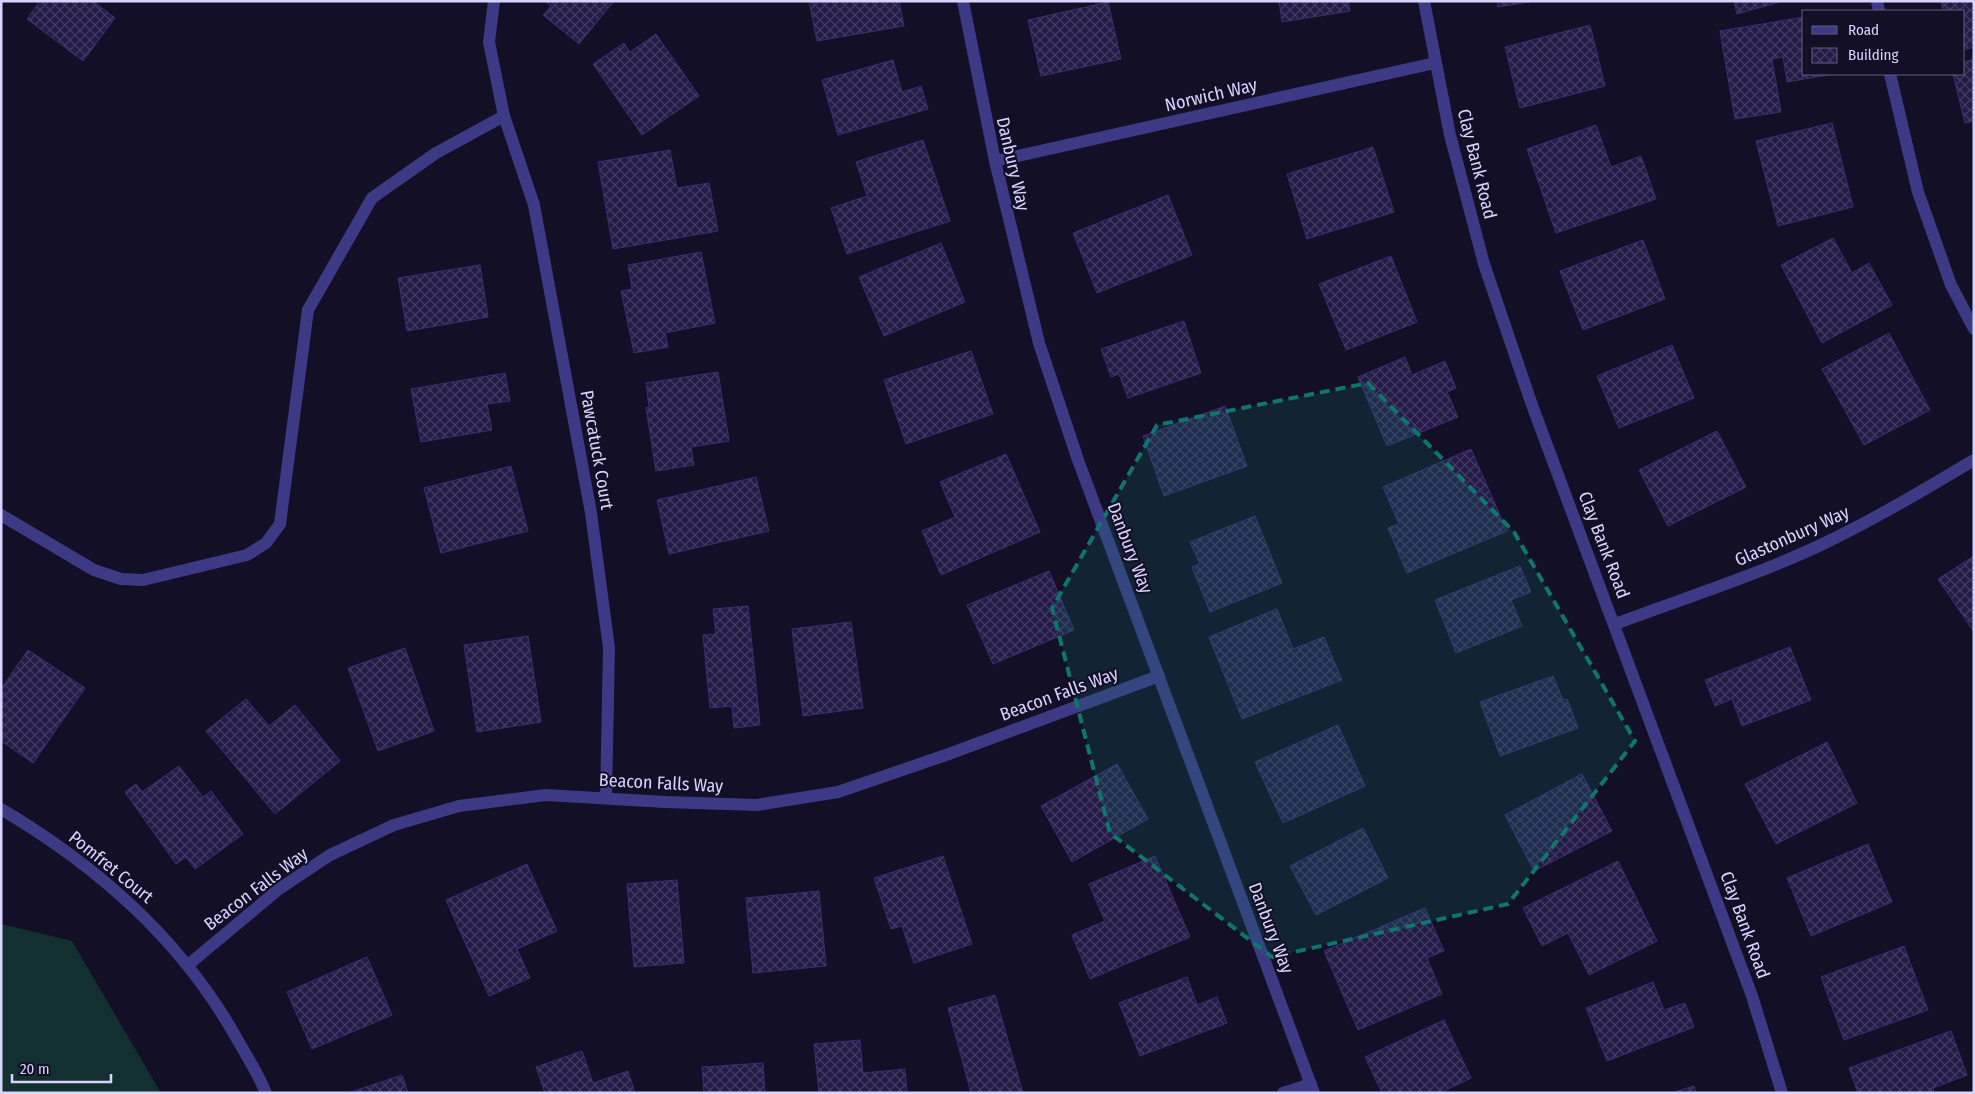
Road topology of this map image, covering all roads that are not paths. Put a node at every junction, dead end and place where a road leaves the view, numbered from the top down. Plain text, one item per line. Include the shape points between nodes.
1 (494, 1) edge
2 (963, 1) edge
3 (1424, 1) edge
4 (1435, 63) junction
5 (1890, 75) edge
6 (504, 116) junction
7 (995, 161) junction
8 (1974, 329) edge
9 (1974, 460) edge
10 (1, 516) edge
11 (1615, 624) junction
12 (1159, 676) junction
13 (606, 798) junction
14 (1, 809) edge
15 (188, 965) junction
16 (1312, 1088) edge
17 (266, 1093) edge
18 (1283, 1093) edge
19 (1782, 1093) edge

1 - 6 street, Pawcatuck Court via 489,42
2 - 7 street, Danbury Way
3 - 4 street, Clay Bank Road
4 - 7 street, Norwich Way
4 - 11 street, Clay Bank Road via 1484,264 1532,405
5 - 8 street via 1918,192 1951,285
6 - 10 street via 436,153 372,198 308,310 280,524 266,543 247,555 143,580 121,579 94,570
6 - 13 street, Pawcatuck Court via 534,205 591,513 608,648
7 - 12 street, Danbury Way via 1039,344 1078,460
9 - 11 street, Glastonbury Way via 1830,540 1733,582
11 - 19 street, Clay Bank Road via 1752,996
12 - 13 street, Beacon Falls Way via 838,792 757,805
12 - 16 street, Danbury Way
13 - 15 street, Beacon Falls Way via 546,795 459,806 394,825 330,855 279,889
14 - 15 street, Pomfret Court via 77,858 148,920
15 - 17 street, Pomfret Court via 222,1011
16 - 18 street

